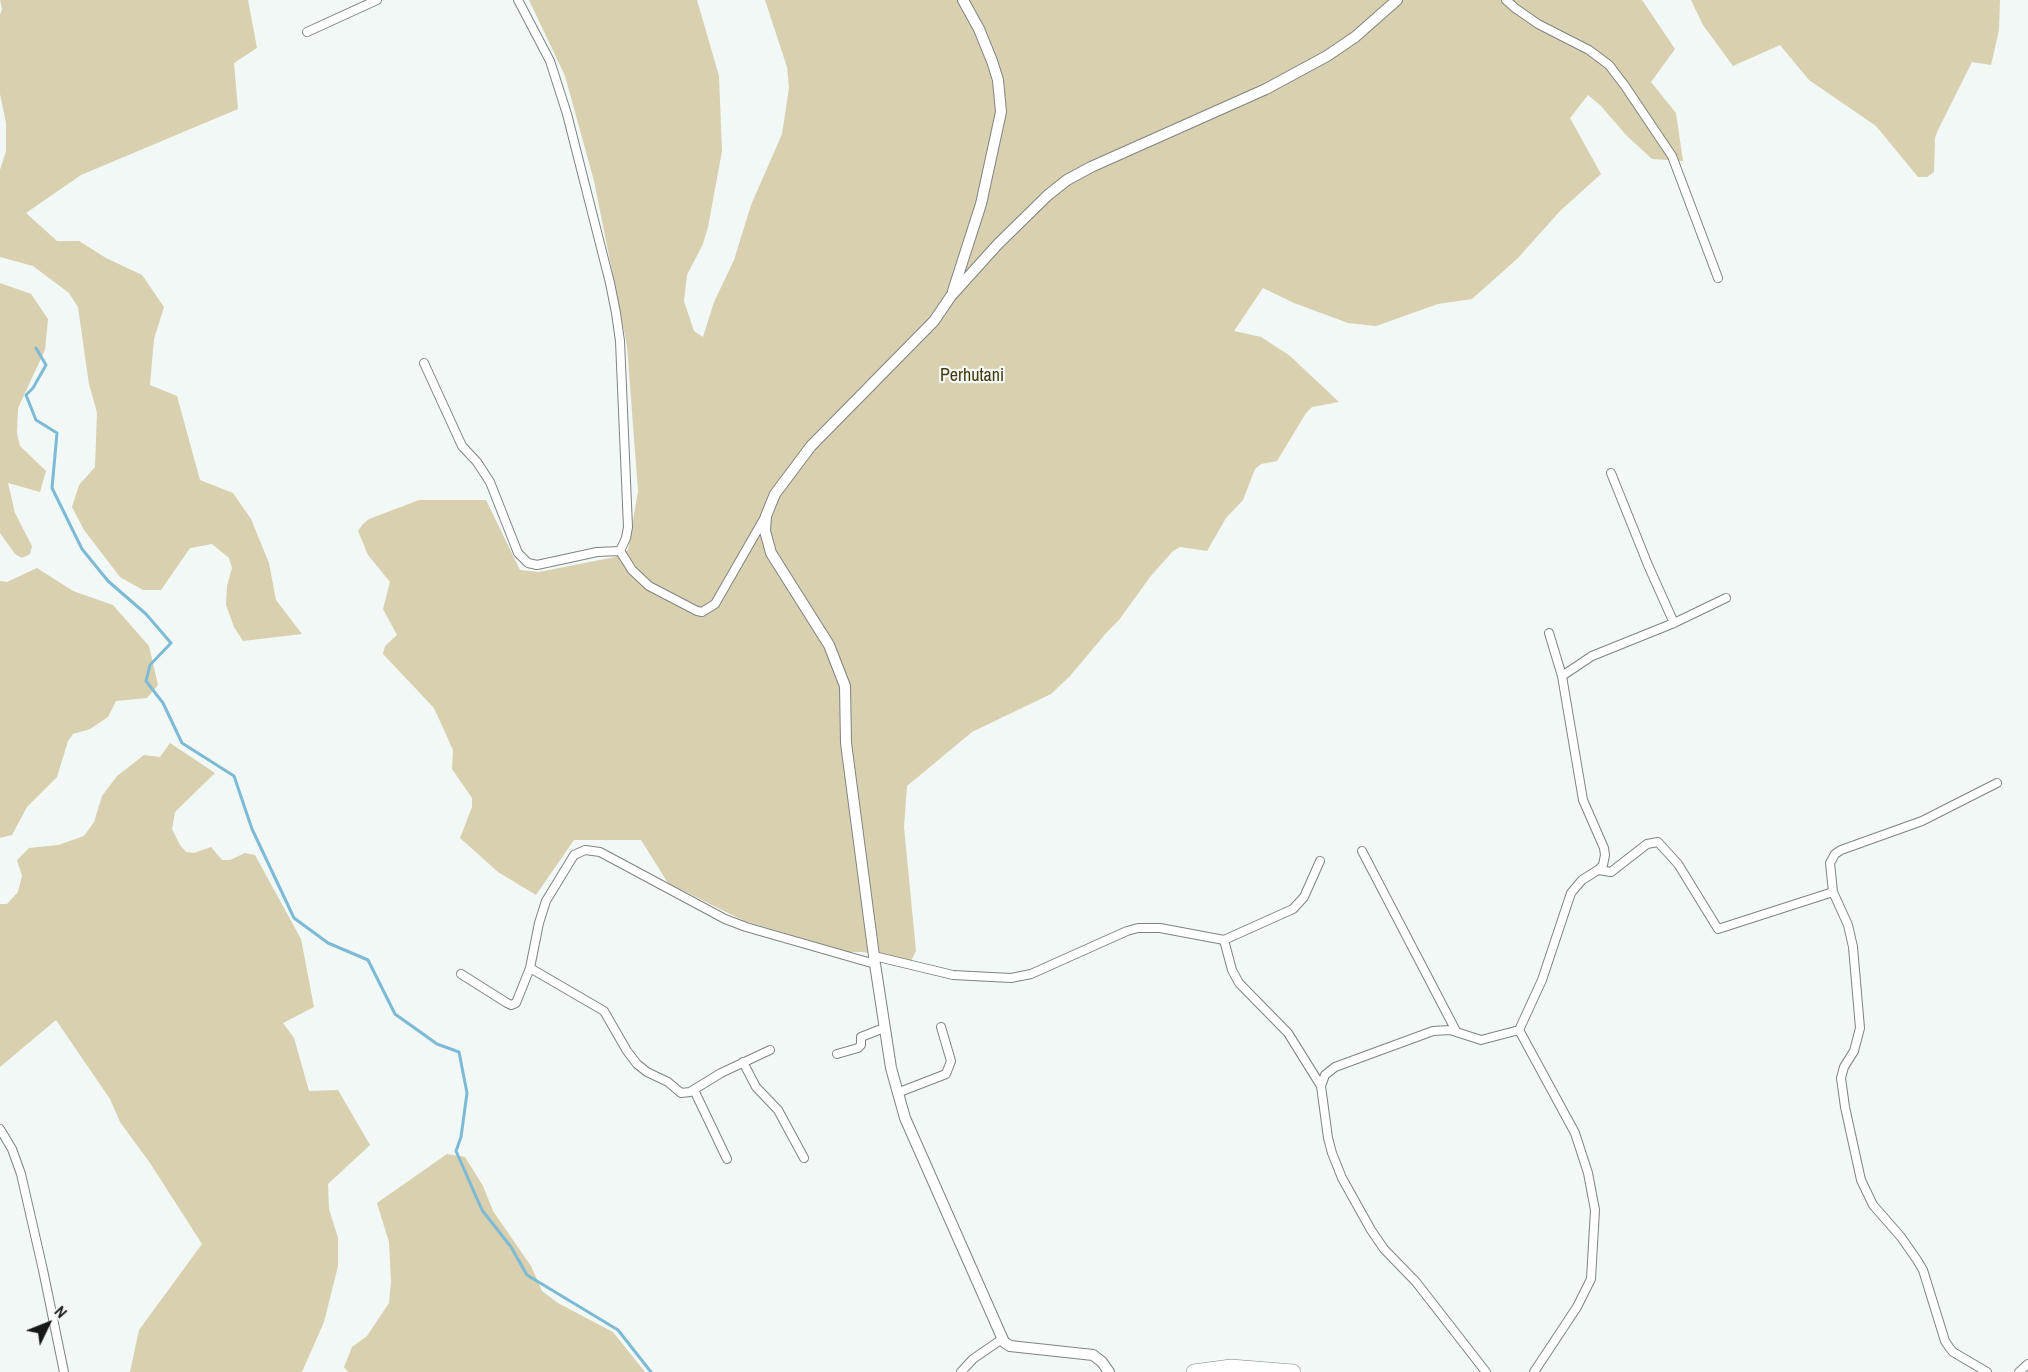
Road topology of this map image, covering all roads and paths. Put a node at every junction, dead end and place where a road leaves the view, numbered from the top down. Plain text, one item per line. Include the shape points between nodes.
1 (377, 0) edge
2 (518, 0) edge
3 (963, 0) edge
4 (1397, 0) edge
5 (1506, 0) edge
6 (307, 32) dead end
7 (1718, 278) dead end
8 (951, 296) junction
9 (424, 363) dead end
10 (1611, 473) dead end
11 (766, 516) junction
12 (620, 551) junction
13 (1725, 598) dead end
14 (1674, 623) junction
15 (1549, 633) dead end
16 (1562, 676) junction
17 (1997, 783) dead end
18 (1362, 851) dead end
19 (1320, 861) dead end
20 (1598, 870) junction
21 (1833, 892) junction
22 (1224, 940) junction
23 (874, 960) junction
24 (530, 968) junction
25 (460, 974) dead end
26 (885, 1028) junction
27 (941, 1028) dead end
28 (1519, 1030) junction
29 (1456, 1031) junction
30 (771, 1050) dead end
31 (837, 1054) dead end
32 (743, 1062) junction
33 (1322, 1086) junction
34 (694, 1090) junction
35 (897, 1093) junction
36 (0, 1129) edge
37 (804, 1158) dead end
38 (727, 1159) dead end
39 (1002, 1339) junction
40 (2028, 1364) edge
41 (64, 1372) edge
42 (961, 1372) edge
43 (1109, 1372) edge
44 (1194, 1372) edge
45 (1293, 1372) edge
46 (1486, 1372) edge
47 (1534, 1372) edge
48 (1987, 1372) edge
49 (2019, 1372) edge

1 - 6 street
2 - 12 street via 550,61 567,114 616,313 628,527
3 - 8 street via 992,61 1001,112 981,204
4 - 8 street via 1355,37 1303,69 1067,180 998,244
5 - 7 street via 1538,24 1589,50 1625,86 1672,156
8 - 11 street via 934,321 811,446 775,494
9 - 12 street via 462,446 490,482 522,560 537,565
10 - 14 street
11 - 12 street via 715,604 702,612 649,586
11 - 23 street via 771,553 829,645 845,686 846,743
13 - 14 street
14 - 16 street via 1592,656
15 - 16 street
16 - 20 street via 1583,801 1604,848 1605,860
17 - 21 street via 1922,820 1841,850 1830,863
18 - 29 street
19 - 22 street via 1300,903 1293,909
20 - 21 street via 1611,872 1647,844 1658,842 1678,864 1718,929
20 - 28 street via 1571,893 1542,980
21 - 48 street via 1848,925 1854,956 1860,1028 1841,1078 1861,1180 1873,1205 1905,1241 1923,1270 1945,1341 1953,1352
22 - 23 street via 1160,928 1138,928 1030,974 1011,978 953,975
22 - 33 street via 1239,983 1288,1033
23 - 24 street via 746,927 600,852 585,850 574,855 546,901
23 - 26 street
24 - 25 street via 516,1003 511,1005
24 - 34 street via 604,1011 627,1051 647,1072 681,1093
26 - 31 street via 863,1035 858,1048
26 - 35 street
27 - 35 street via 951,1061 946,1074
28 - 29 street via 1481,1041
28 - 47 street via 1575,1133 1588,1173 1594,1210 1591,1279
29 - 33 street via 1433,1031 1335,1067 1325,1075
30 - 32 street
32 - 34 street
32 - 37 street via 756,1087 778,1110
33 - 46 street via 1332,1153 1371,1230
34 - 38 street
35 - 39 street
36 - 41 street via 21,1174
39 - 42 street
39 - 43 street via 1010,1346 1093,1355
40 - 49 street
44 - 45 highway via 1231,1367

